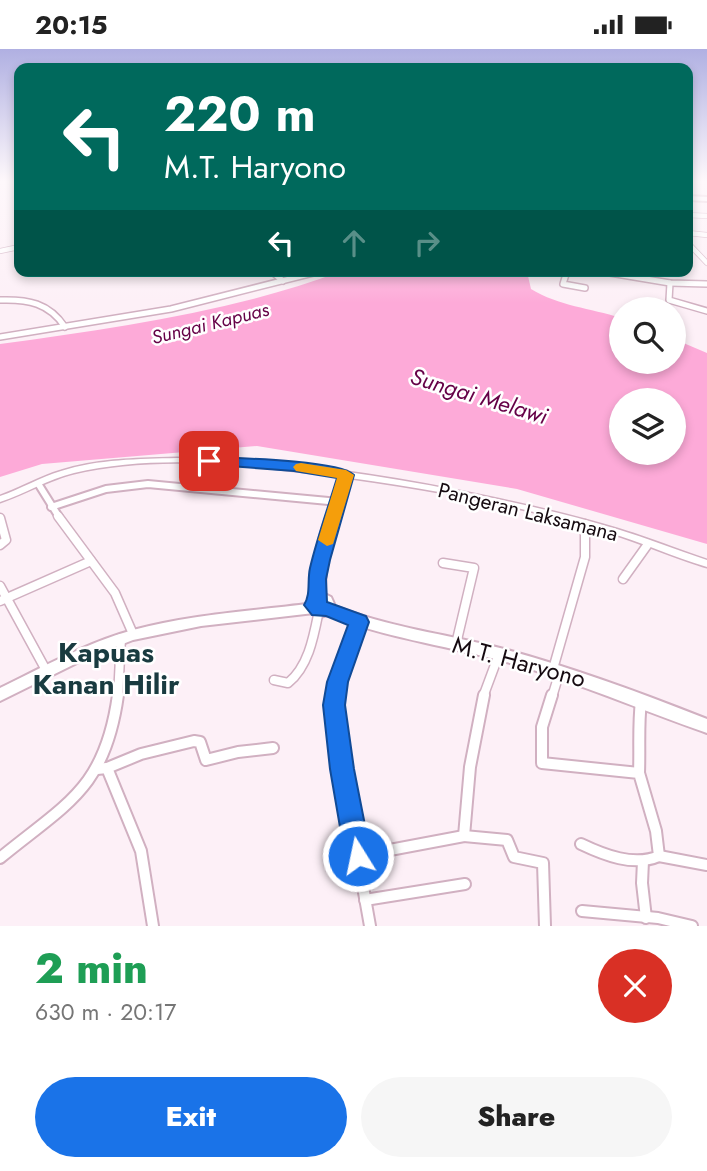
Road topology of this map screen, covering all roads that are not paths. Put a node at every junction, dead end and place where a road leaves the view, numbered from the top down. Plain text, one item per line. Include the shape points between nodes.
1 (693, 248) edge
2 (707, 263) edge
3 (278, 277) edge
4 (300, 277) edge
5 (565, 277) edge
6 (634, 277) edge
7 (283, 282) junction
8 (670, 283) junction
9 (707, 284) edge
10 (585, 288) dead end
11 (0, 300) edge
12 (707, 311) edge
13 (65, 327) junction
14 (0, 337) edge
15 (346, 475) junction
16 (39, 485) junction
17 (0, 499) edge
18 (339, 502) junction
19 (51, 507) junction
20 (0, 518) edge
21 (585, 524) junction
22 (648, 544) junction
23 (0, 545) edge
24 (91, 561) junction
25 (443, 563) dead end
26 (707, 563) edge
27 (624, 579) dead end
28 (0, 586) edge
29 (3, 599) edge
30 (320, 607) junction
31 (359, 622) junction
32 (127, 636) junction
33 (456, 644) junction
34 (499, 654) junction
35 (556, 670) junction
36 (47, 672) junction
37 (274, 680) dead end
38 (0, 695) edge
39 (642, 700) junction
40 (707, 726) edge
41 (274, 748) dead end
42 (102, 769) junction
43 (639, 773) junction
44 (464, 836) junction
45 (581, 844) dead end
46 (358, 856) junction
47 (659, 856) junction
48 (0, 858) edge
49 (643, 861) junction
50 (707, 865) edge
51 (465, 884) dead end
52 (365, 900) junction
53 (582, 911) dead end
54 (646, 918) junction
55 (153, 926) edge
56 (370, 926) edge
57 (545, 926) edge
58 (692, 926) edge

1 - 2 street
3 - 7 street
4 - 7 street
5 - 10 street via 563,283
6 - 8 street
7 - 13 street via 185,306
8 - 9 street
8 - 12 street via 669,300
11 - 13 street via 32,300 52,311
13 - 14 street
15 - 16 street, Pangeran Laksamana via 265,464 175,461 89,468 57,475
15 - 18 highway
15 - 21 street, Pangeran Laksamana via 414,485
16 - 17 street, Pangeran Laksamana
16 - 19 street
18 - 19 street via 148,484 106,489
18 - 30 highway via 317,579
19 - 24 street
20 - 23 street via 6,540
21 - 22 street, Pangeran Laksamana
21 - 35 street via 585,557
22 - 26 street, Pangeran Laksamana
22 - 27 street
24 - 29 street
24 - 32 street via 124,609
25 - 33 street via 474,568
28 - 29 street
29 - 36 street
30 - 31 highway, M.T. Haryono
30 - 32 main road, M.T. Haryono via 184,622
30 - 37 street via 297,675 288,683
31 - 33 highway, M.T. Haryono
31 - 46 street via 334,705
32 - 36 main road, M.T. Haryono
32 - 42 street
33 - 34 highway, M.T. Haryono
34 - 35 highway, M.T. Haryono
34 - 44 street via 478,723
35 - 39 highway, M.T. Haryono
35 - 43 street via 542,727 542,763
36 - 38 main road, M.T. Haryono
39 - 40 highway, M.T. Haryono
39 - 43 street via 637,736
41 - 42 street via 208,760 200,742 194,741
42 - 48 street
42 - 55 street via 141,851
43 - 47 street
44 - 46 street
44 - 57 street via 507,840 513,857 543,863
45 - 49 street
46 - 52 street
47 - 49 street
47 - 50 street
49 - 54 street
51 - 52 street
52 - 56 street
53 - 54 street
54 - 58 street via 686,921

